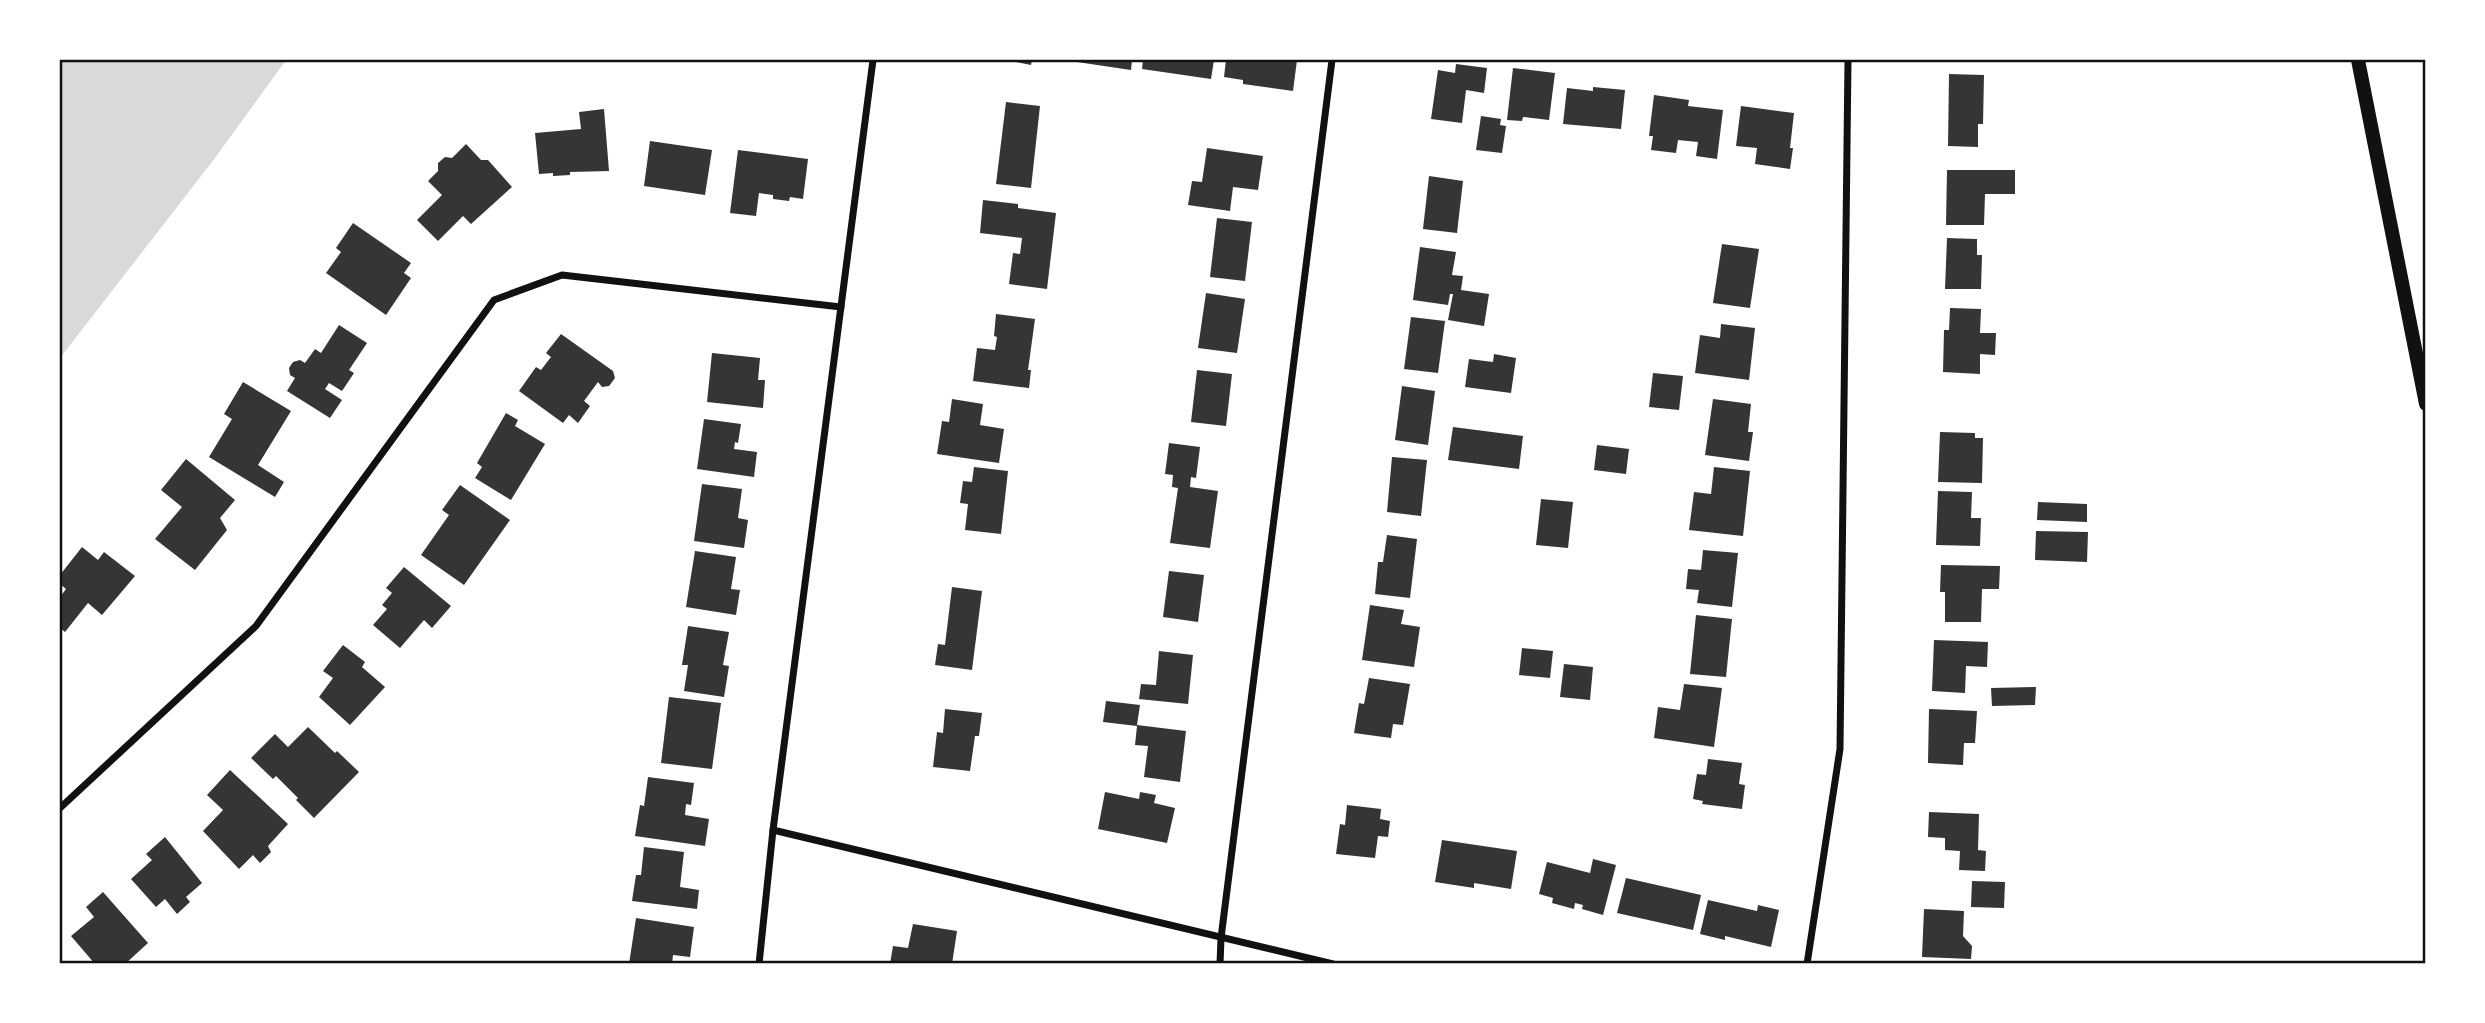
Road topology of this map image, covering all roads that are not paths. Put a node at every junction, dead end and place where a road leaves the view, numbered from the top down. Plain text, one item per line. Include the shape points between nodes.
1 (873, 60) edge
2 (1332, 60) edge
3 (1848, 60) edge
4 (2358, 60) edge
5 (841, 307) junction
6 (2426, 404) edge
7 (60, 808) edge
8 (773, 830) junction
9 (1222, 938) junction
10 (759, 964) edge
11 (1220, 964) edge
12 (1333, 964) edge
13 (1807, 964) edge

1 - 5 street
2 - 9 street
3 - 13 street via 1840,749
4 - 6 main road
5 - 7 street via 562,275 494,300 256,626
5 - 8 street
8 - 9 street
8 - 10 street
9 - 11 street
9 - 12 street

